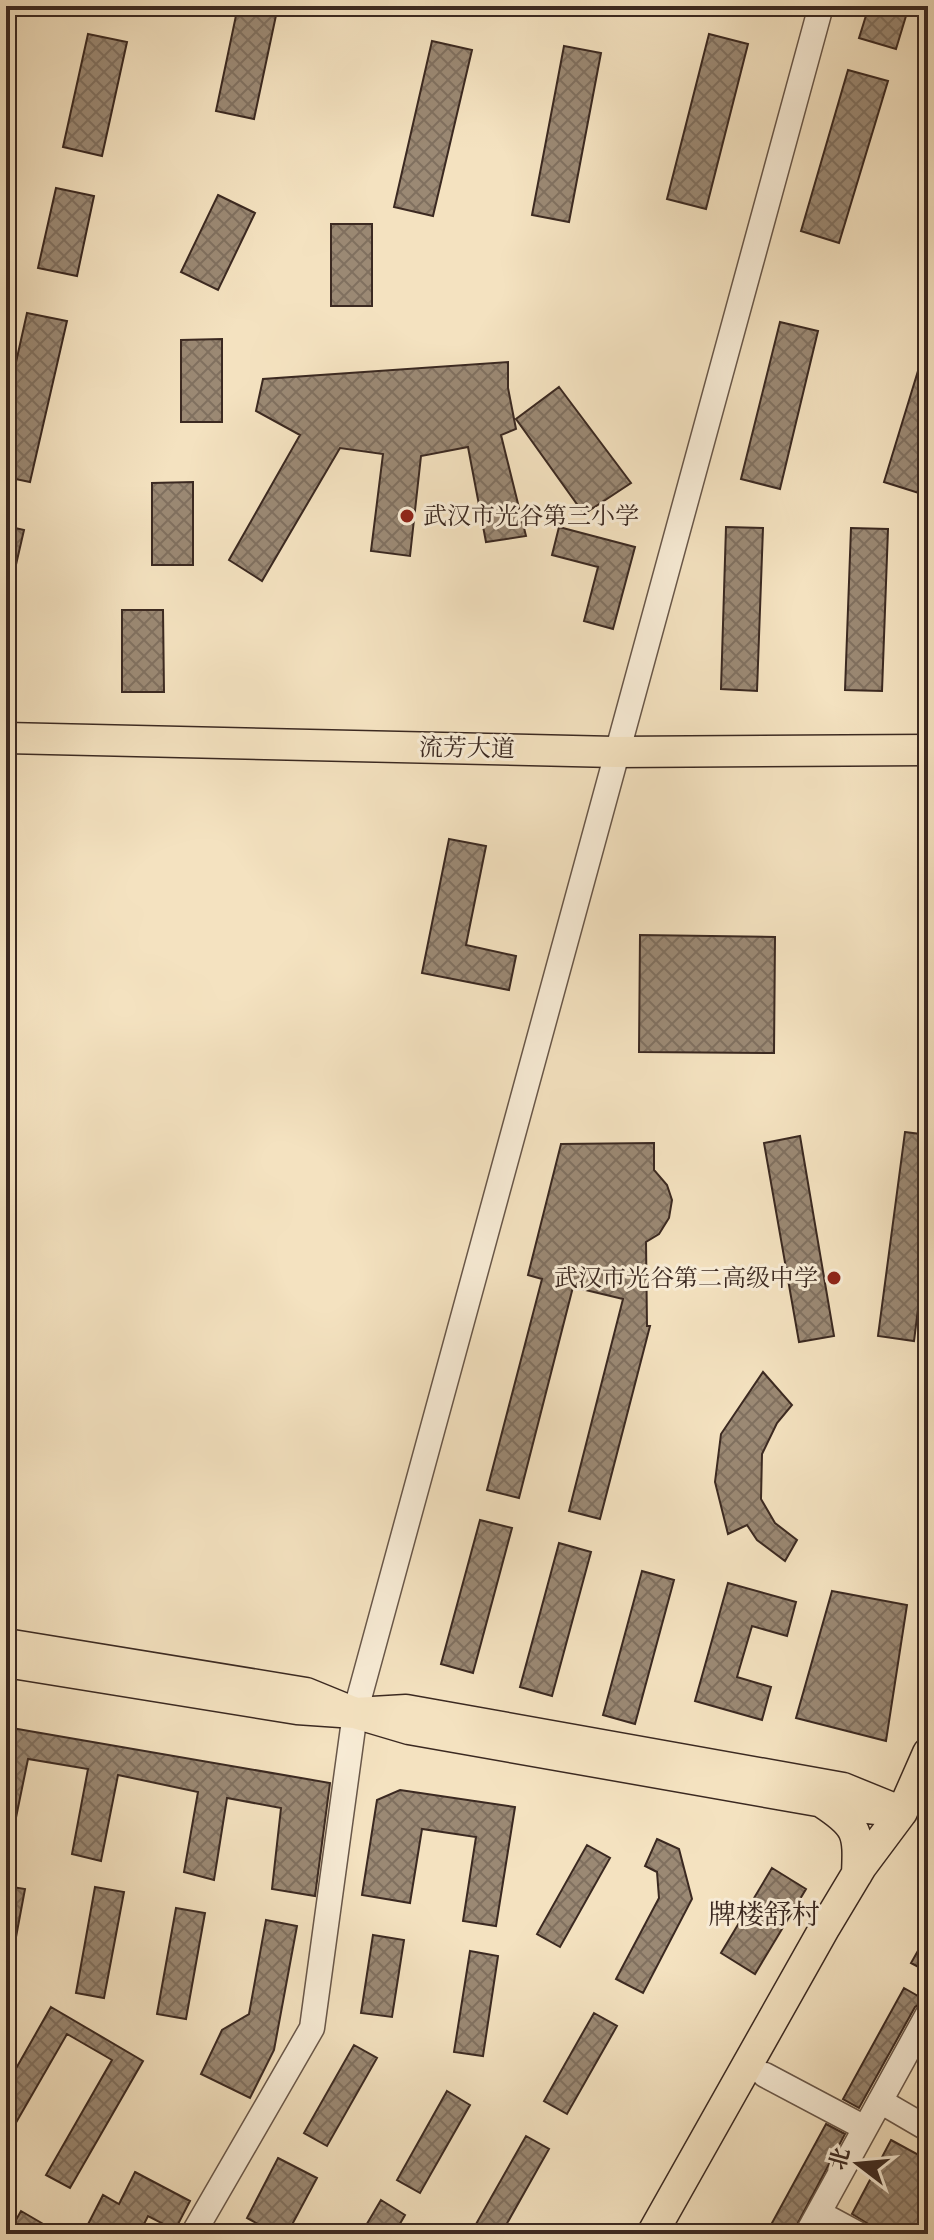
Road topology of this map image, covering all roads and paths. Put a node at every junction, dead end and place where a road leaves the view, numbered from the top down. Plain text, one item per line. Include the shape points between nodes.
1 (821, 6) edge
2 (6, 738) edge
3 (928, 750) edge
4 (615, 752) junction
5 (6, 1644) edge
6 (6, 1662) edge
7 (355, 1713) junction
8 (928, 1750) edge
9 (928, 1780) edge
10 (827, 1794) junction
11 (902, 1812) junction
12 (857, 1874) junction
13 (928, 2014) edge
14 (765, 2075) junction
15 (880, 2101) junction
16 (865, 2128) junction
17 (928, 2129) edge
18 (813, 2223) edge
19 (193, 2234) edge
20 (652, 2234) edge
21 (675, 2234) edge
22 (858, 2234) edge

1 - 4 street
2 - 4 main road, 流芳大道
3 - 4 main road, 流芳大道
4 - 7 street
5 - 7 main road via 306,1693
6 - 7 main road via 297,1709
7 - 10 main road via 406,1710
7 - 19 street via 312,2028
8 - 10 main road via 878,1786
8 - 11 main road
9 - 11 main road
10 - 11 main road
10 - 12 main road via 856,1831
11 - 12 main road
11 - 14 main road via 881,1871
12 - 20 main road
13 - 15 street
14 - 16 street
14 - 21 main road
15 - 16 street
15 - 17 street
16 - 18 street
18 - 22 street

